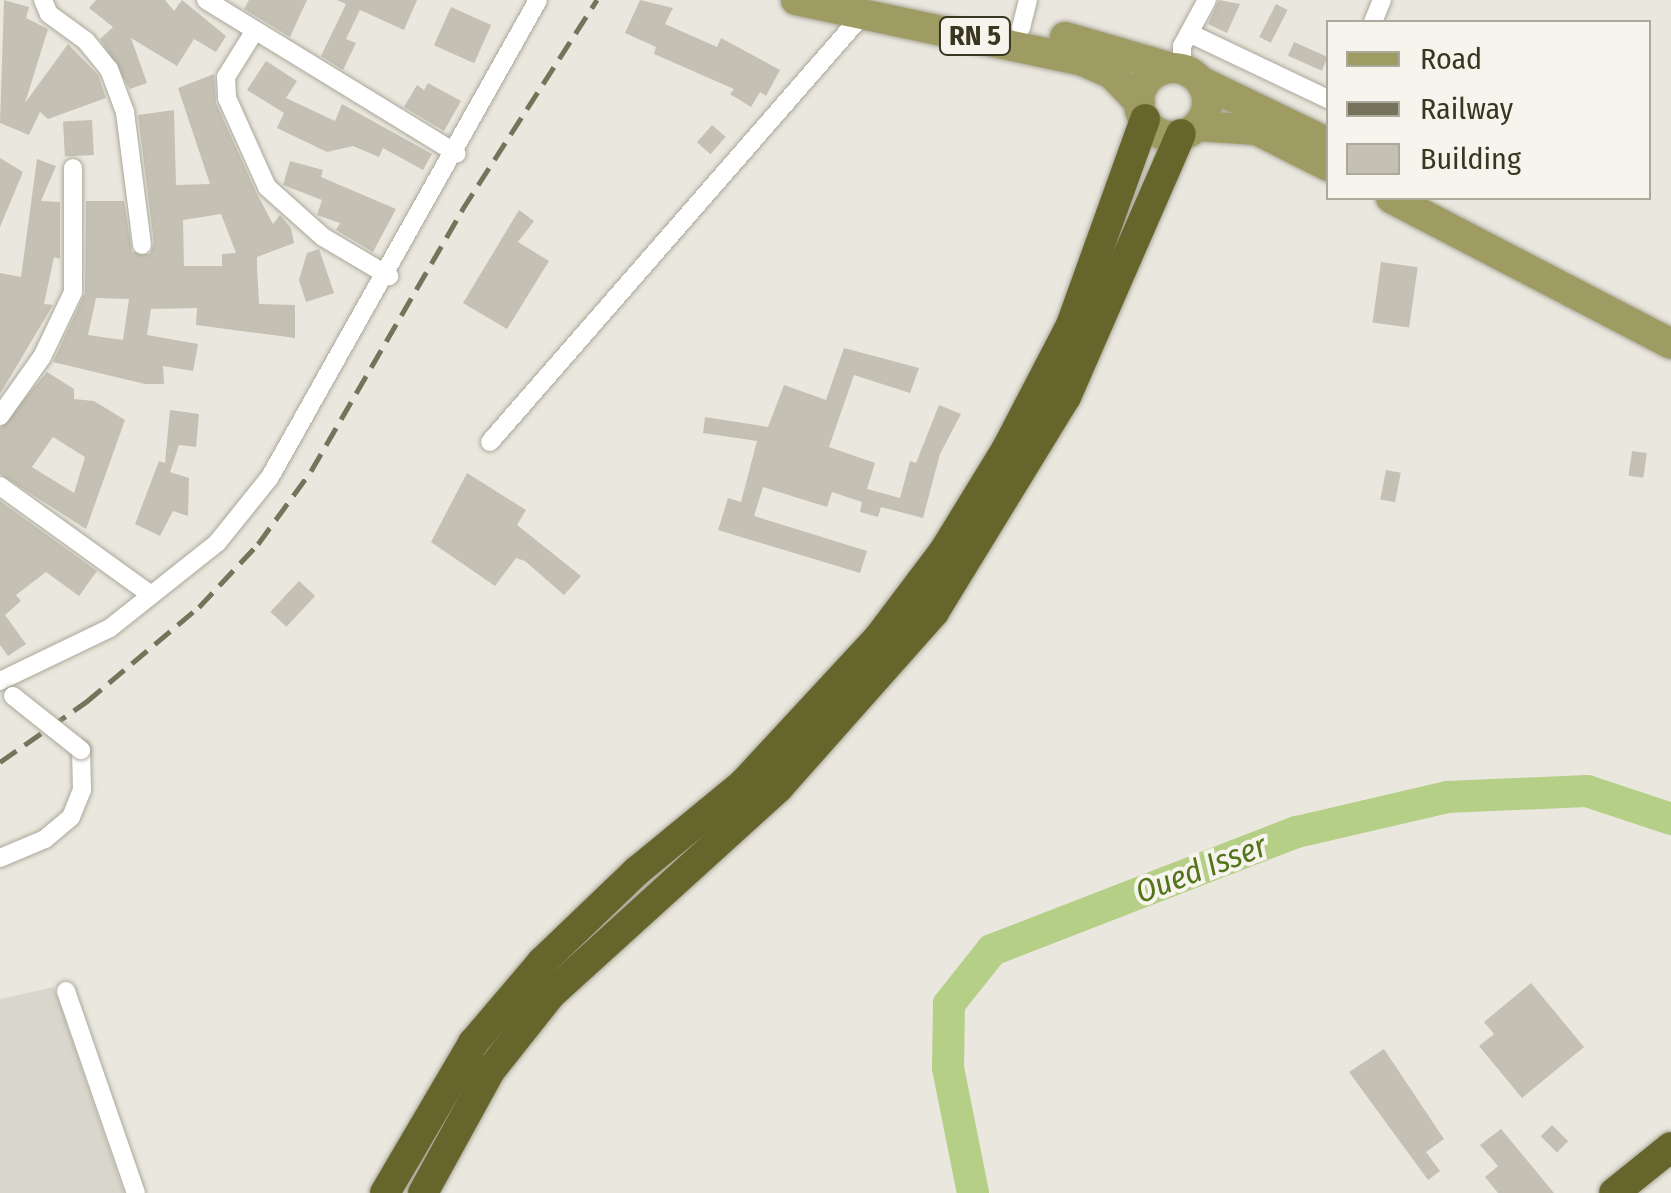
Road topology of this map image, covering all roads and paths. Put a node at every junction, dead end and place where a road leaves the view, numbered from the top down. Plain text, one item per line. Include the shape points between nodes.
1 (43, 0) edge
2 (206, 0) edge
3 (538, 0) edge
4 (796, 0) edge
5 (895, 0) edge
6 (1207, 0) edge
7 (864, 13) junction
8 (1024, 14) edge
9 (254, 32) junction
10 (1189, 33) junction
11 (1083, 61) junction
12 (1185, 73) junction
13 (1326, 98) edge
14 (1142, 111) junction
15 (1189, 130) junction
16 (1268, 134) junction
17 (1326, 142) edge
18 (456, 154) junction
19 (1326, 165) edge
20 (74, 168) dead end
21 (1143, 174) junction
22 (1395, 200) edge
23 (1436, 200) edge
24 (142, 245) dead end
25 (389, 276) junction
26 (1671, 324) edge
27 (1671, 344) edge
28 (0, 416) edge
29 (490, 442) dead end
30 (0, 486) edge
31 (152, 595) junction
32 (4, 687) edge
33 (0, 858) edge
34 (66, 991) dead end
35 (1671, 1147) edge
36 (136, 1193) edge
37 (385, 1193) edge
38 (423, 1193) edge
39 (1614, 1193) edge

1 - 24 street via 48,14 86,41 109,69 125,112
2 - 9 street
3 - 18 street
4 - 7 main road, RN 5
5 - 8 main road, RN 5
6 - 10 street
7 - 11 main road, RN 5
7 - 29 street
8 - 12 main road, RN 5
9 - 18 street
9 - 25 street via 226,78 227,98 267,187 323,237
10 - 12 street via 1182,46
10 - 13 street
11 - 14 main road, RN 5 via 1112,74
11 - 21 main road via 1114,92
12 - 14 main road via 1152,75
12 - 15 main road via 1207,109
12 - 17 main road, RN 5
14 - 15 main road via 1157,131
14 - 21 highway
15 - 16 main road via 1233,124
15 - 21 highway
16 - 19 main road
16 - 21 main road via 1213,137
18 - 25 street
20 - 28 street via 74,292 42,357
21 - 37 highway via 1007,448 944,551 879,637 758,769 542,962 473,1043
21 - 38 highway via 1066,398 934,612 778,788 551,994 490,1071
22 - 27 main road
23 - 26 main road
25 - 31 street via 270,476 217,543
30 - 31 street
31 - 32 street via 110,628
32 - 33 street, bridge via 82,750 82,790 71,817 45,840
34 - 36 street
35 - 39 highway

